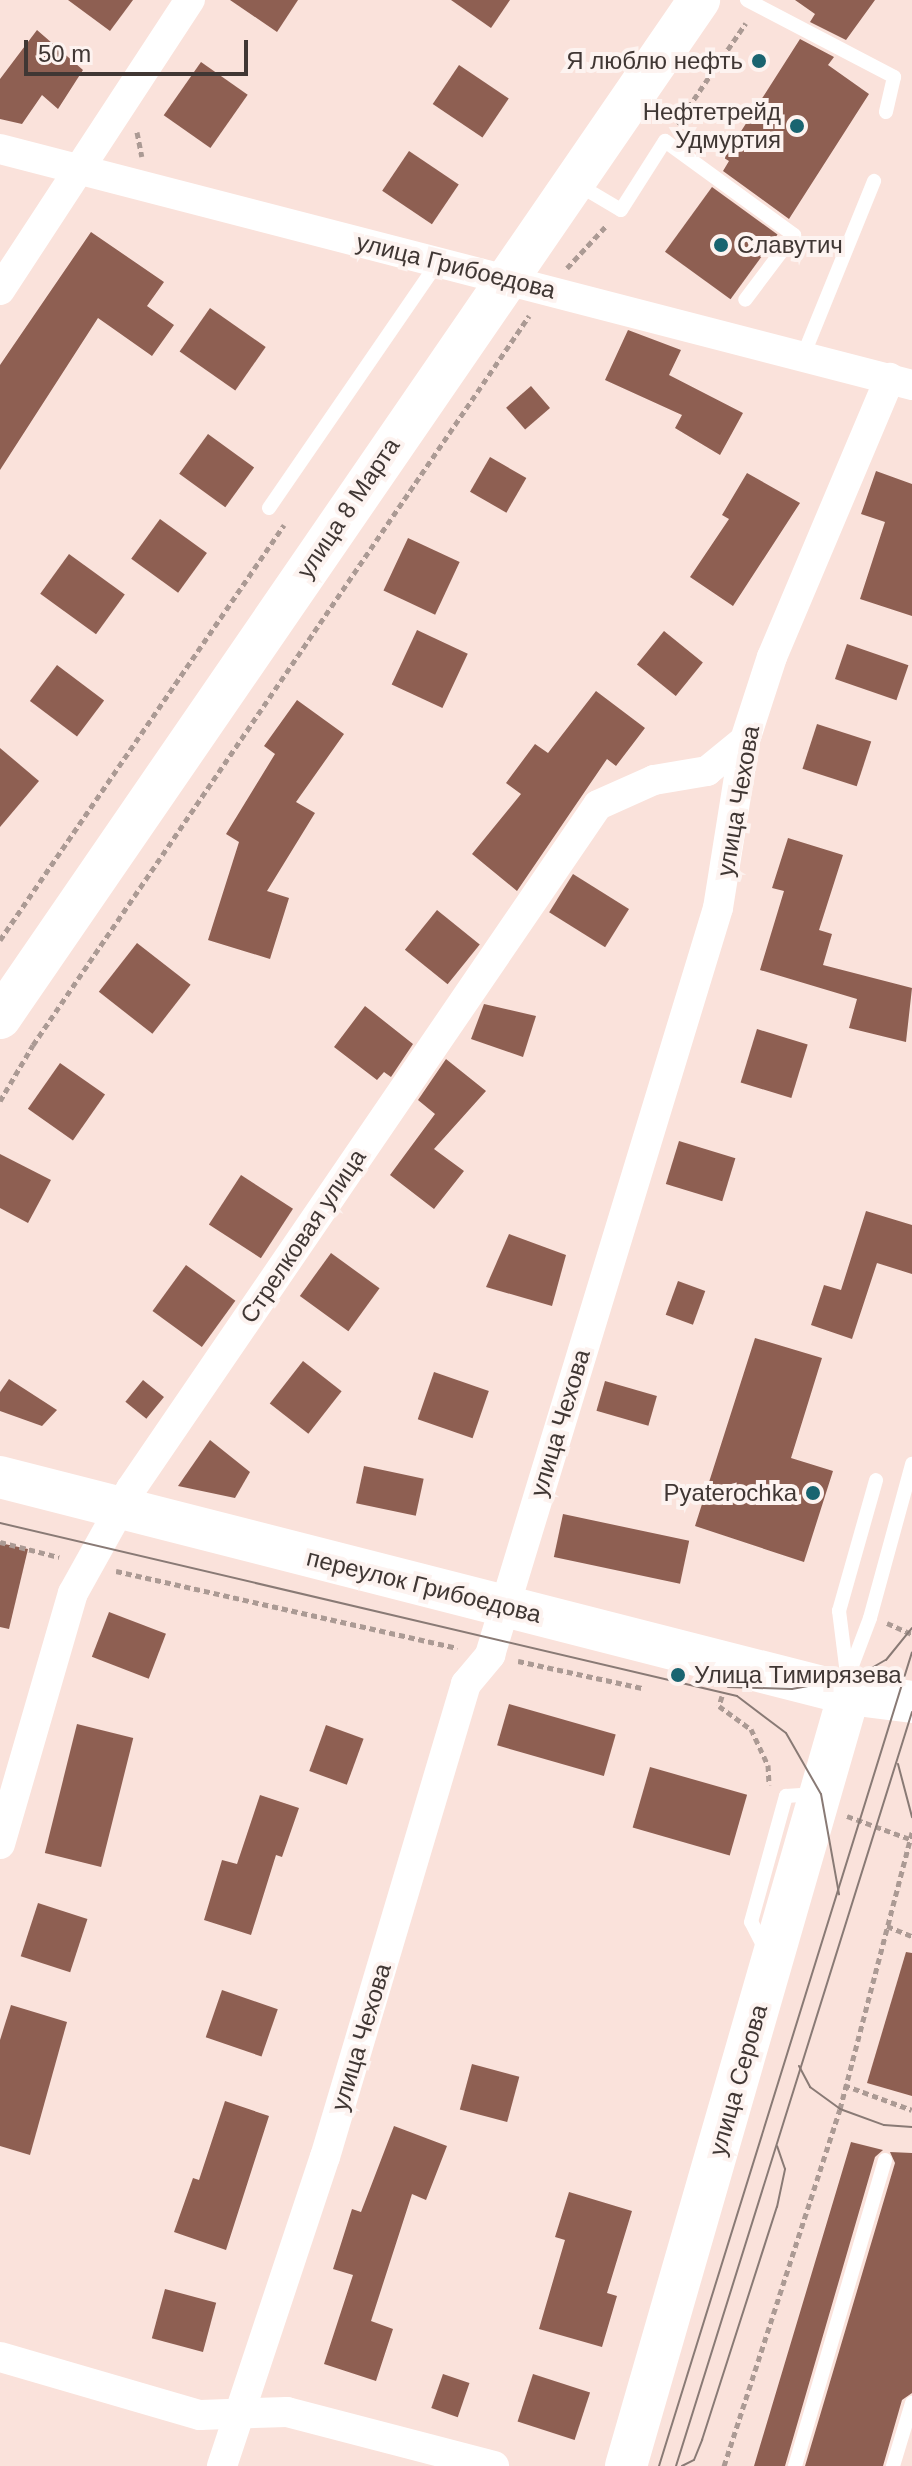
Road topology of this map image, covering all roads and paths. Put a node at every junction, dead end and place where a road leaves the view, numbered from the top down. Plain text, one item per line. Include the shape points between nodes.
1 (190, 0) edge
2 (699, 0) edge
3 (747, 0) edge
4 (765, 10) junction
5 (886, 112) dead end
6 (665, 141) junction
7 (0, 149) edge
8 (81, 171) junction
9 (874, 181) dead end
10 (576, 184) junction
11 (621, 210) junction
12 (440, 261) junction
13 (506, 277) junction
14 (548, 289) junction
15 (0, 290) edge
16 (745, 300) dead end
17 (803, 356) junction
18 (901, 382) edge
19 (269, 508) dead end
20 (293, 512) dead end
21 (745, 740) junction
22 (0, 940) edge
23 (0, 1018) edge
24 (0, 1101) edge
25 (912, 1464) edge
26 (0, 1477) edge
27 (876, 1480) dead end
28 (117, 1509) junction
29 (0, 1542) edge
30 (88, 1565) junction
31 (504, 1606) junction
32 (490, 1655) junction
33 (848, 1686) junction
34 (642, 1688) dead end
35 (912, 1702) edge
36 (912, 1832) edge
37 (0, 1844) edge
38 (887, 1926) junction
39 (912, 1936) edge
40 (844, 2085) junction
41 (912, 2110) edge
42 (885, 2160) dead end
43 (0, 2357) edge
44 (912, 2403) edge
45 (236, 2412) junction
46 (222, 2466) edge
47 (494, 2466) edge
48 (626, 2466) edge
49 (724, 2466) edge
50 (795, 2466) edge
51 (893, 2466) edge

1 - 8 street
2 - 10 street, улица 8 Марта
3 - 4 lane
4 - 5 lane via 894,77
4 - 6 path via 751,15
6 - 11 lane
6 - 16 lane via 794,235
7 - 8 street, улица Грибоедова
8 - 12 street, улица Грибоедова
8 - 15 street
9 - 17 lane
10 - 11 lane
10 - 13 street, улица 8 Марта
11 - 14 path
12 - 13 street, улица Грибоедова
12 - 19 lane
13 - 14 street, улица Грибоедова
13 - 23 street, улица 8 Марта
14 - 17 street, улица Грибоедова
14 - 24 path
17 - 18 street, улица Грибоедова
18 - 21 street, улица Чехова via 772,657
20 - 22 path
21 - 28 street, Стрелковая улица via 707,771 654,780 598,805
21 - 31 street, улица Чехова via 718,908
25 - 33 lane
26 - 28 street, переулок Грибоедова
27 - 33 lane via 839,1611
28 - 30 street, Стрелковая улица
28 - 31 street, переулок Грибоедова
29 - 30 path
30 - 32 path
30 - 37 street, Стрелковая улица via 73,1593
31 - 32 street, улица Чехова
31 - 33 street, переулок Грибоедова
32 - 34 path
32 - 45 street, улица Чехова via 466,1684 325,2157
33 - 35 street
33 - 48 street, улица Серова
36 - 38 path
38 - 39 path
38 - 40 path
40 - 41 path
40 - 49 path
42 - 50 lane
43 - 45 street via 157,2405 200,2415
44 - 51 lane
45 - 46 street, улица Чехова
45 - 47 street via 287,2412

